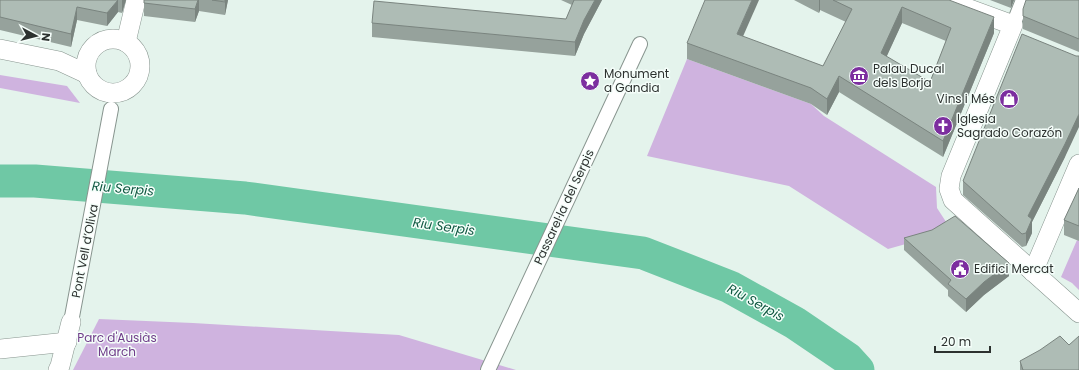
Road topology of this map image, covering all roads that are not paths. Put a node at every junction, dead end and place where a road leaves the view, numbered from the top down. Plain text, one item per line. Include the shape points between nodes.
1 (136, 0) edge
2 (945, 0) edge
3 (1023, 0) edge
4 (1015, 32) junction
5 (126, 42) junction
6 (640, 44) dead end
7 (0, 49) edge
8 (90, 51) junction
9 (58, 61) junction
10 (87, 74) junction
11 (111, 101) junction
12 (1079, 164) edge
13 (1033, 272) junction
14 (1079, 313) edge
15 (71, 322) joint
16 (67, 342) junction
17 (0, 349) edge
18 (58, 370) edge
19 (488, 370) edge

1 - 5 street
2 - 4 street
3 - 4 street
4 - 13 street via 951,176 949,189 953,200 962,209
5 - 8 street via 118,39 106,40
5 - 11 street via 132,46 140,60 139,76 127,90
6 - 19 street, Passarel·la del Serpis
7 - 9 street
8 - 9 street
8 - 10 street via 86,63
9 - 10 street
10 - 11 street via 96,88
11 - 15 street, Pont Vell d’Oliva
12 - 13 street
13 - 14 street
15 - 16 street
16 - 17 street
16 - 18 street

